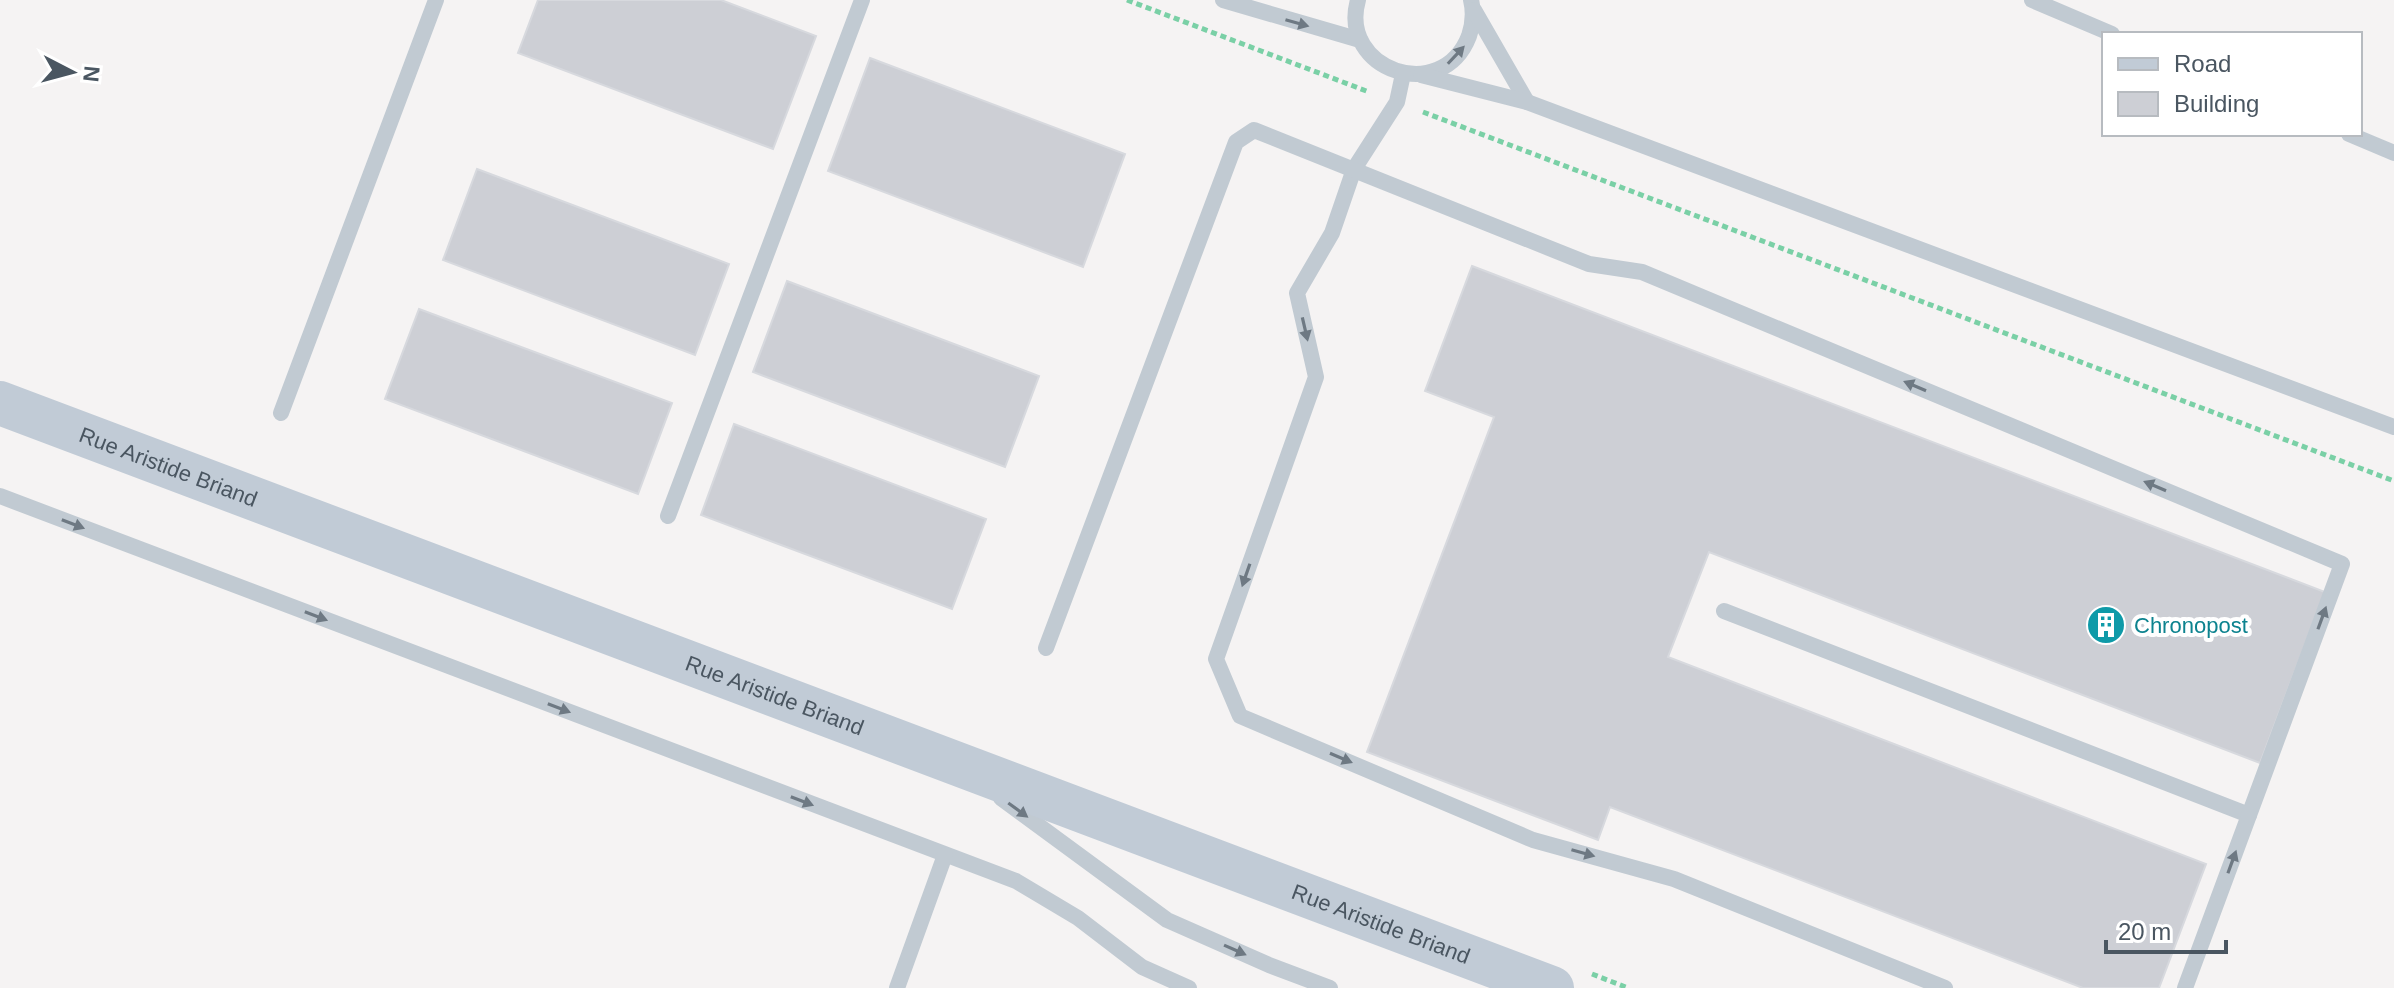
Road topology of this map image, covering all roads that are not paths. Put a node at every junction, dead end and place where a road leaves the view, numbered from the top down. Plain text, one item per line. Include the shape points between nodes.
1 (436, 0) edge
2 (862, 0) edge
3 (1268, 0) edge
4 (1358, 0) edge
5 (2032, 0) edge
6 (1229, 2) edge
7 (1475, 3) edge
8 (2107, 32) edge
9 (1360, 40) junction
10 (1403, 74) junction
11 (1421, 75) junction
12 (1527, 102) junction
13 (2354, 136) edge
14 (2394, 153) edge
15 (1354, 169) junction
16 (0, 403) edge
17 (281, 413) dead end
18 (2394, 427) edge
19 (0, 496) edge
20 (668, 516) dead end
21 (1724, 611) dead end
22 (1046, 648) dead end
23 (955, 764) junction
24 (2249, 815) junction
25 (945, 855) junction
26 (897, 988) edge
27 (1189, 988) edge
28 (1330, 988) edge
29 (1552, 988) edge
30 (1945, 988) edge
31 (2185, 988) edge

1 - 17 lane
2 - 20 lane
3 - 6 lane
4 - 9 lane
5 - 8 lane
6 -> 9 lane
11 -> 7 lane via 1454,60 1472,28
7 - 12 lane
9 - 10 lane via 1378,62
10 - 11 lane
10 - 15 lane via 1397,102
11 - 12 lane
12 - 18 lane
13 - 14 lane
15 - 22 lane via 1254,130 1236,142
24 -> 15 lane via 2342,564 1642,272 1589,264
15 -> 30 lane via 1332,233 1297,293 1316,377 1216,659 1240,716 1533,840 1674,879
16 - 23 main road, Rue Aristide Briand
19 -> 25 lane
21 - 24 lane
23 -> 28 lane via 1167,920
23 - 29 main road, Rue Aristide Briand
31 -> 24 lane
25 - 26 lane
25 - 27 lane via 1016,881 1078,918 1142,967

